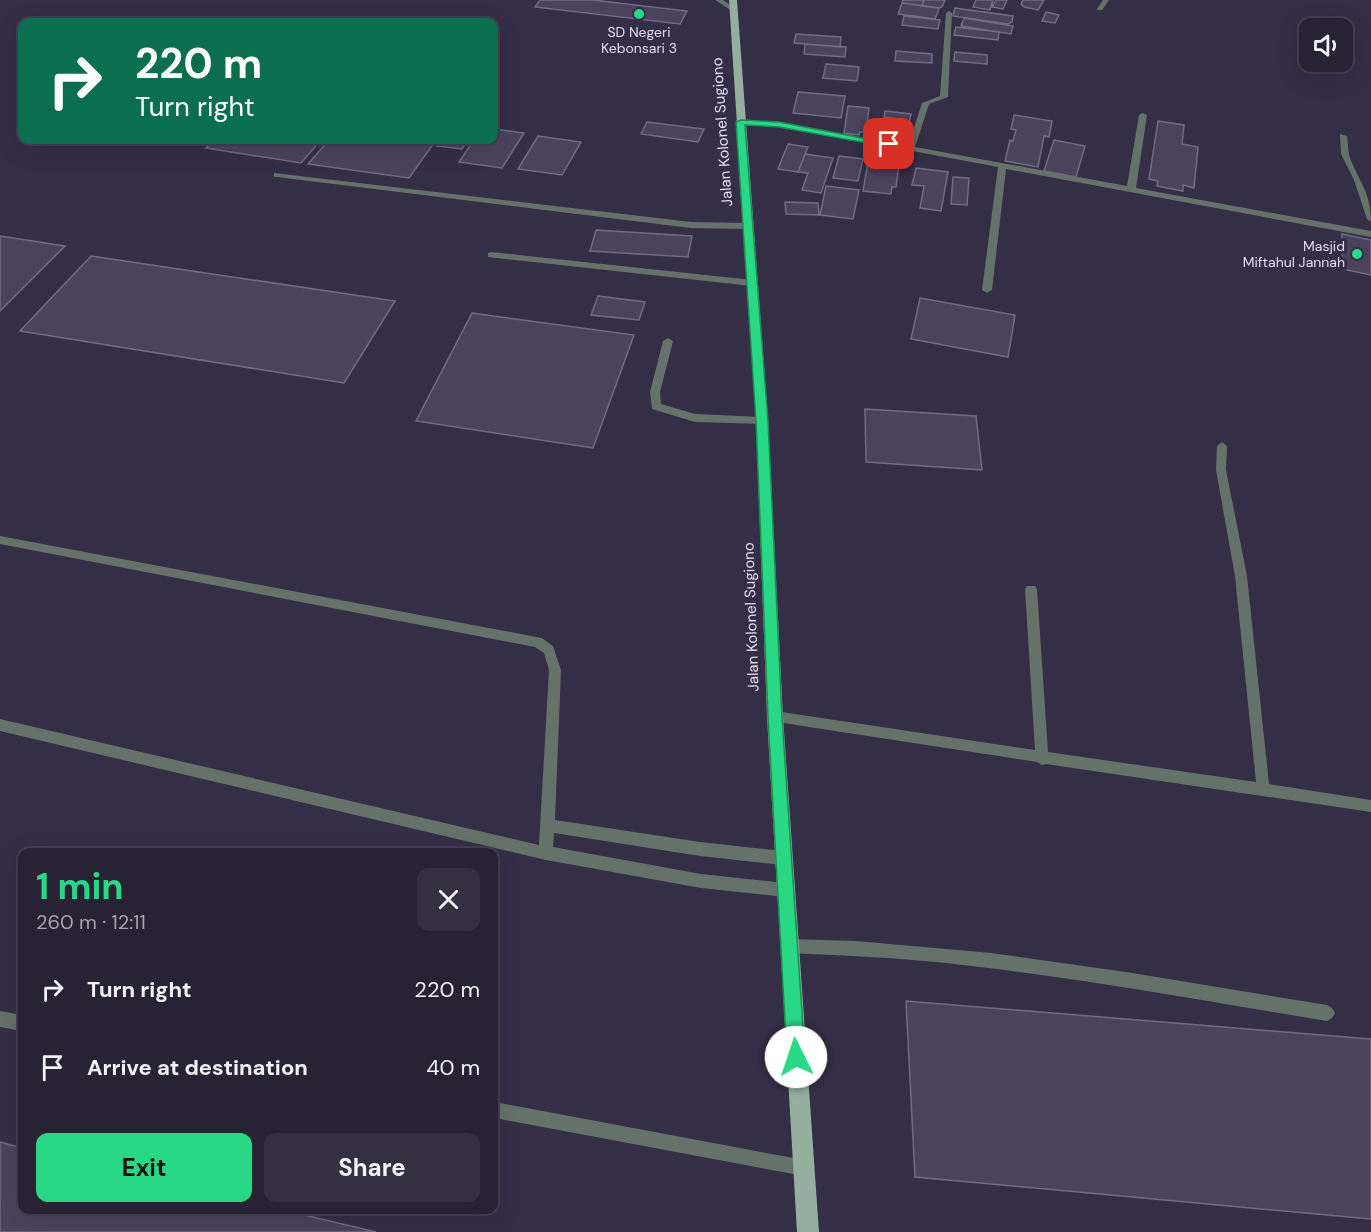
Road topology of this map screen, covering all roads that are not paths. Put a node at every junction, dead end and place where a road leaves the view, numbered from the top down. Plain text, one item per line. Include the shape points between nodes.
1 (718, 0) edge
2 (1106, 0) edge
3 (733, 5) edge
4 (1100, 9) dead end
5 (949, 13) dead end
6 (1143, 115) dead end
7 (741, 122) junction
8 (1343, 136) dead end
9 (911, 148) junction
10 (1002, 166) junction
11 (277, 175) dead end
12 (1131, 190) junction
13 (1371, 219) edge
14 (747, 226) junction
15 (1371, 234) edge
16 (491, 255) dead end
17 (752, 284) junction
18 (987, 290) dead end
19 (668, 341) dead end
20 (762, 421) junction
21 (1222, 446) dead end
22 (0, 540) edge
23 (1031, 589) dead end
24 (775, 717) junction
25 (0, 725) edge
26 (1042, 759) junction
27 (1263, 790) junction
28 (1371, 806) edge
29 (547, 825) junction
30 (546, 853) junction
31 (783, 858) junction
32 (785, 890) junction
33 (788, 946) junction
34 (1327, 1013) dead end
35 (0, 1019) edge
36 (18, 1022) edge
37 (498, 1111) edge
38 (804, 1168) junction
39 (808, 1232) edge

1 - 3 street
2 - 4 street
3 - 7 main road, Jalan Kolonel Sugiono
5 - 9 street via 944,97 926,103
6 - 12 street
7 - 9 street via 779,124
7 - 14 main road, Jalan Kolonel Sugiono
8 - 13 street via 1345,154
9 - 10 street
10 - 12 street
10 - 18 street
11 - 14 street via 691,225
12 - 15 street
14 - 17 main road, Jalan Kolonel Sugiono
16 - 17 street
17 - 20 main road, Jalan Kolonel Sugiono
19 - 20 street via 655,392 656,406 695,418
20 - 24 main road, Jalan Kolonel Sugiono
21 - 27 street via 1221,470 1241,576
22 - 29 street via 538,642 549,650 555,670
23 - 26 street
24 - 26 street
24 - 31 main road, Jalan Kolonel Sugiono
25 - 30 street
26 - 27 street
27 - 28 street
29 - 30 street
29 - 31 street
30 - 32 street via 700,881
31 - 32 main road, Jalan Kolonel Sugiono
32 - 33 main road, Jalan Kolonel Sugiono
33 - 34 street via 831,946 1005,963
33 - 38 main road, Jalan Kolonel Sugiono
35 - 36 street
37 - 38 street
38 - 39 main road, Jalan Kolonel Sugiono

